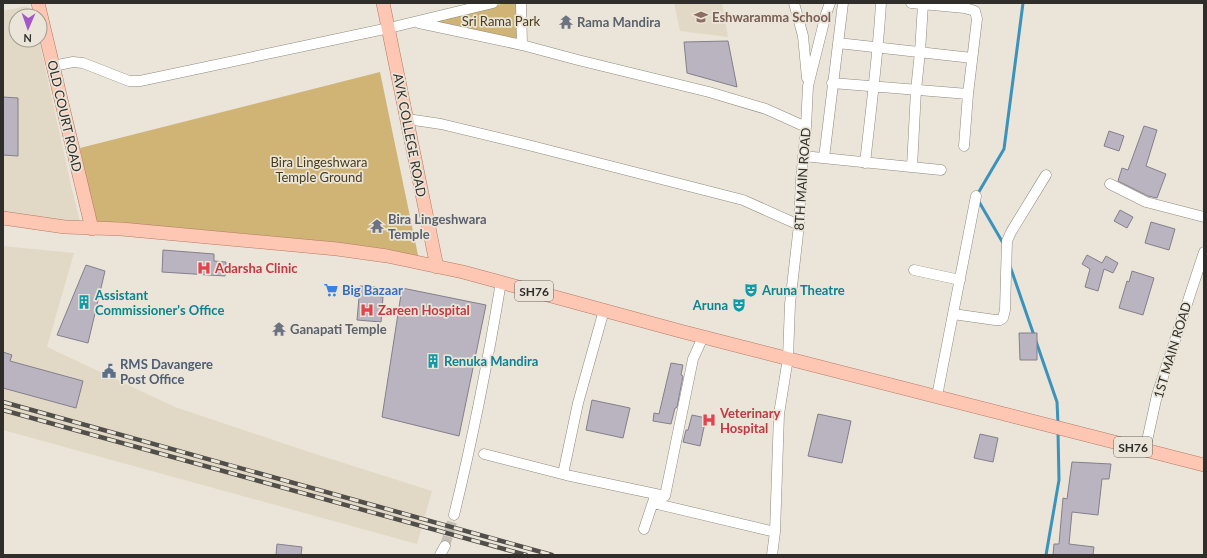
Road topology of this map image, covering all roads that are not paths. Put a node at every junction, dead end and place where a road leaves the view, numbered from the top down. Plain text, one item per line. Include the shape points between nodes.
1 (38, 3) edge
2 (383, 3) edge
3 (493, 3) edge
4 (521, 3) edge
5 (794, 3) edge
6 (830, 3) edge
7 (843, 3) edge
8 (881, 3) edge
9 (911, 3) edge
10 (923, 4) junction
11 (415, 22) junction
12 (389, 28) junction
13 (838, 43) junction
14 (522, 45) junction
15 (879, 47) junction
16 (920, 52) junction
17 (972, 58) junction
18 (53, 66) junction
19 (832, 83) junction
20 (808, 86) junction
21 (873, 86) junction
22 (916, 90) junction
23 (968, 94) junction
24 (407, 118) junction
25 (806, 127) junction
26 (964, 146) dead end
27 (803, 156) junction
28 (824, 158) junction
29 (865, 162) junction
30 (912, 167) junction
31 (941, 170) dead end
32 (1046, 174) dead end
33 (1110, 184) dead end
34 (976, 196) dead end
35 (1204, 217) edge
36 (3, 218) edge
37 (799, 225) junction
38 (92, 229) junction
39 (1204, 252) edge
40 (437, 267) junction
41 (914, 270) dead end
42 (960, 280) junction
43 (501, 282) junction
44 (604, 310) junction
45 (953, 314) junction
46 (702, 336) junction
47 (788, 358) junction
48 (937, 396) junction
49 (1145, 450) junction
50 (484, 454) dead end
51 (1204, 465) edge
52 (563, 474) junction
53 (654, 499) junction
54 (454, 515) tunnel mouth
55 (644, 529) dead end
56 (774, 532) junction
57 (772, 555) edge

1 - 18 main road, OLD COURT ROAD
2 - 12 main road, AVK COLLEGE ROAD
3 - 11 street
4 - 14 street
5 - 20 street via 804,36
6 - 20 street, 8TH MAIN ROAD
7 - 13 street
8 - 15 street
9 - 10 street
10 - 16 street
10 - 17 street via 975,11 977,19
11 - 12 street
11 - 14 street
12 - 18 street via 140,81 129,81 83,63
12 - 24 main road, AVK COLLEGE ROAD
13 - 15 street
13 - 19 street
14 - 25 street via 710,92 766,109
15 - 16 street
15 - 21 street
16 - 17 street
16 - 22 street
17 - 23 street
18 - 38 main road, OLD COURT ROAD
19 - 21 street
19 - 28 street
20 - 25 street, 8TH MAIN ROAD
21 - 22 street
21 - 29 street
22 - 23 street
22 - 30 street
23 - 26 street
24 - 37 street via 532,146 743,200
24 - 40 main road, AVK COLLEGE ROAD
25 - 27 street, 8TH MAIN ROAD
27 - 28 street
27 - 37 street, 8TH MAIN ROAD
28 - 29 street
29 - 30 street
30 - 31 street
32 - 45 street via 1007,241 1003,318 995,320
33 - 35 street via 1146,202
34 - 42 street
36 - 38 main road, SH76
37 - 47 street, 8TH MAIN ROAD via 790,304
38 - 40 main road, SH76 via 337,249
39 - 49 street, 1ST MAIN ROAD via 1157,395
40 - 43 main road, SH76
41 - 42 street
42 - 45 street
43 - 44 main road, SH76
43 - 54 street via 469,455
44 - 46 main road, SH76
44 - 52 street via 578,403
45 - 48 street
46 - 47 main road, SH76
46 - 53 street via 693,359 665,496
47 - 48 main road, SH76
47 - 56 street, 8TH MAIN ROAD via 779,414
48 - 49 main road, SH76
49 - 51 main road, SH76
50 - 52 street
52 - 53 street
53 - 55 street
53 - 56 street
56 - 57 street, 8TH MAIN ROAD

